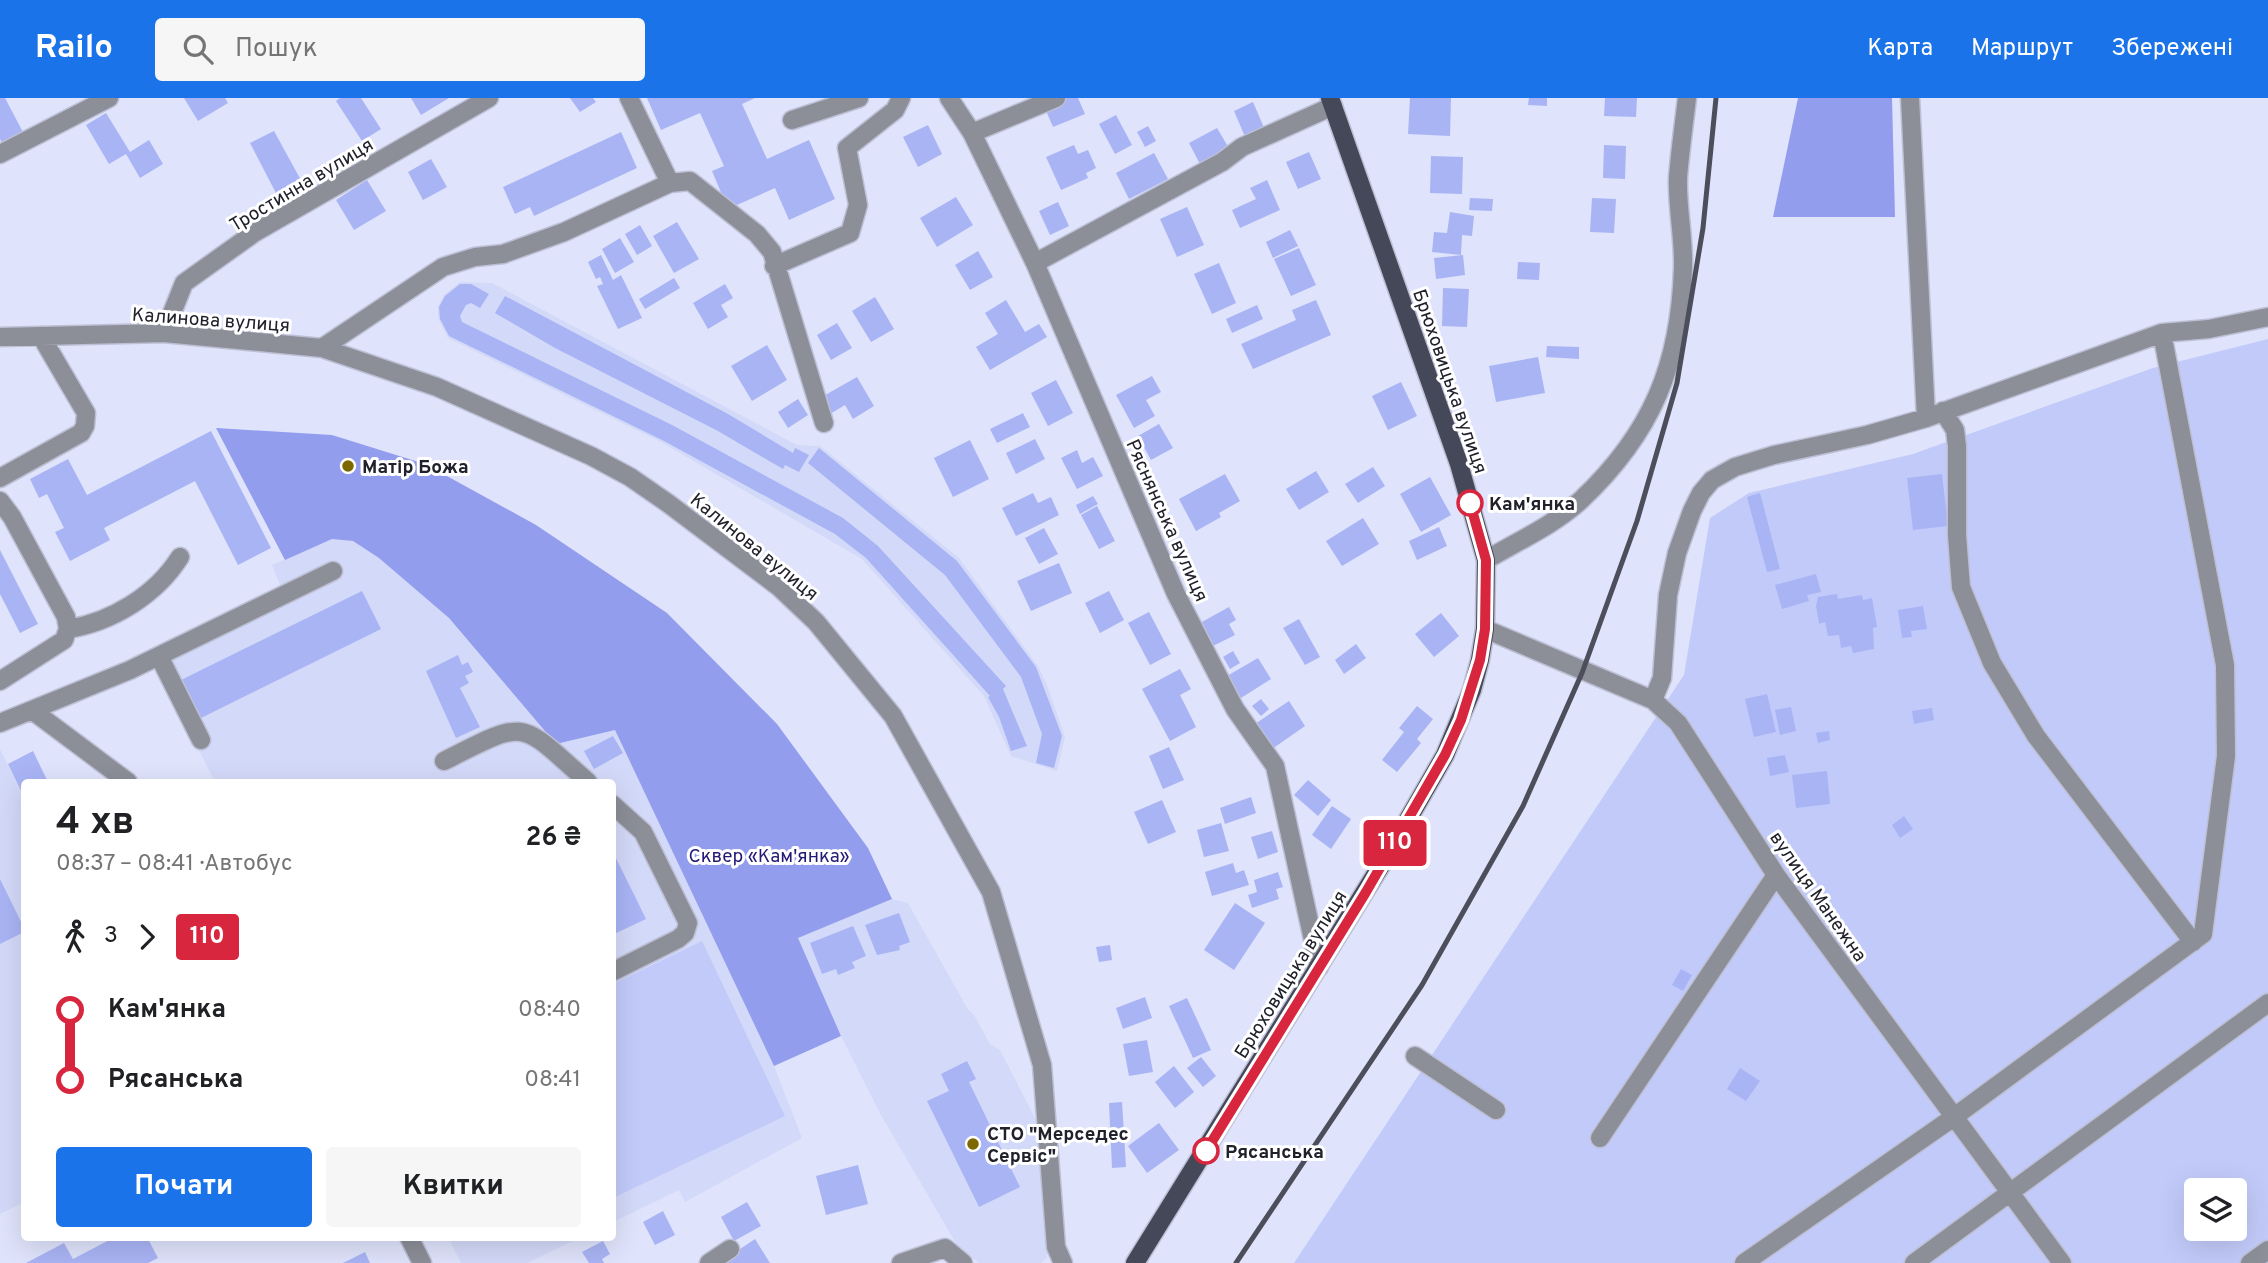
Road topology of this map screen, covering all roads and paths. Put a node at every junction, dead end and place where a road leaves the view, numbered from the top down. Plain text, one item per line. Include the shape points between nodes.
1 (109, 98) edge
2 (489, 98) edge
3 (629, 98) edge
4 (859, 98) edge
5 (901, 98) edge
6 (949, 98) edge
7 (1056, 98) edge
8 (1687, 98) edge
9 (1910, 98) edge
10 (1332, 102) edge
11 (792, 120) dead end
12 (972, 133) junction
13 (0, 154) edge
14 (670, 183) junction
15 (1035, 263) junction
16 (774, 265) junction
17 (2268, 317) edge
18 (164, 333) junction
19 (2162, 333) junction
20 (41, 336) junction
21 (0, 337) edge
22 (322, 348) junction
23 (1943, 411) junction
24 (1926, 418) junction
25 (824, 423) dead end
26 (0, 478) edge
27 (0, 501) edge
28 (180, 557) dead end
29 (1486, 560) junction
30 (333, 571) dead end
31 (68, 629) junction
32 (1485, 629) junction
33 (159, 656) junction
34 (0, 681) edge
35 (1653, 700) junction
36 (33, 711) junction
37 (0, 723) edge
38 (201, 740) dead end
39 (444, 761) dead end
40 (124, 779) edge
41 (585, 779) edge
42 (616, 810) edge
43 (1776, 875) junction
44 (2193, 942) junction
45 (1319, 967) junction
46 (616, 970) edge
47 (2268, 1003) edge
48 (1415, 1056) dead end
49 (1496, 1110) dead end
50 (1954, 1116) junction
51 (1600, 1138) dead end
52 (2010, 1193) junction
53 (411, 1241) edge
54 (730, 1249) dead end
55 (2268, 1250) edge
56 (422, 1263) edge
57 (709, 1263) edge
58 (901, 1263) edge
59 (963, 1263) edge
60 (1063, 1263) edge
61 (1135, 1263) edge
62 (1744, 1263) edge
63 (1914, 1263) edge
64 (2062, 1263) edge
65 (2250, 1263) edge

1 - 13 street
2 - 18 street, Тростинна вулиця via 254,233 184,283
3 - 14 street
4 - 11 street
5 - 16 street via 895,110 846,148 858,205 850,233
6 - 12 street, Ряснянська вулиця
7 - 12 street
8 - 29 street via 1678,178 1683,266 1679,322 1660,394 1632,444 1581,500
9 - 24 street
10 - 15 street
10 - 29 main road, Брюховицька вулиця via 1459,464
12 - 15 street, Ряснянська вулиця
14 - 16 street via 690,181 757,234 772,252
14 - 22 street via 564,232 503,254 443,267
15 - 45 street, Ряснянська вулиця via 1176,594 1235,709 1275,766
16 - 25 street
17 - 19 street
18 - 20 street, Калинова вулиця
18 - 22 street, Калинова вулиця
19 - 23 street
19 - 44 street via 2225,665 2226,756 2203,934
20 - 21 street, Калинова вулиця
20 - 26 street via 86,413 85,426 81,433
22 - 60 street, Калинова вулиця via 437,387 630,477 779,587 816,622 879,699 913,749 990,892 1042,1065 1056,1247
23 - 24 street
23 - 44 street via 1955,430 1957,446 1956,535 1961,587 1992,663 2036,736
24 - 35 street via 1774,455 1712,480 1692,511 1677,553 1668,595 1662,678
27 - 31 street via 66,617
28 - 31 street via 151,592 91,625
29 - 32 main road, Брюховицька вулиця
30 - 33 street
31 - 34 street via 64,640
32 - 35 street, вулиця Манежна
32 - 45 main road, Брюховицька вулиця via 1472,690 1445,755
33 - 36 street
33 - 38 street
35 - 43 street, вулиця Манежна via 1678,723
36 - 37 street
36 - 40 street
39 - 41 street via 499,733 519,730 539,738
42 - 46 street via 643,832 688,923 678,939
43 - 50 street, вулиця Манежна
43 - 51 street
44 - 50 street
45 - 61 main road, Брюховицька вулиця
47 - 52 street
48 - 49 street
50 - 52 street, вулиця Манежна
50 - 62 street
52 - 63 street
52 - 64 street, вулиця Манежна
53 - 56 street
54 - 57 street
55 - 65 street
58 - 59 street via 945,1248

